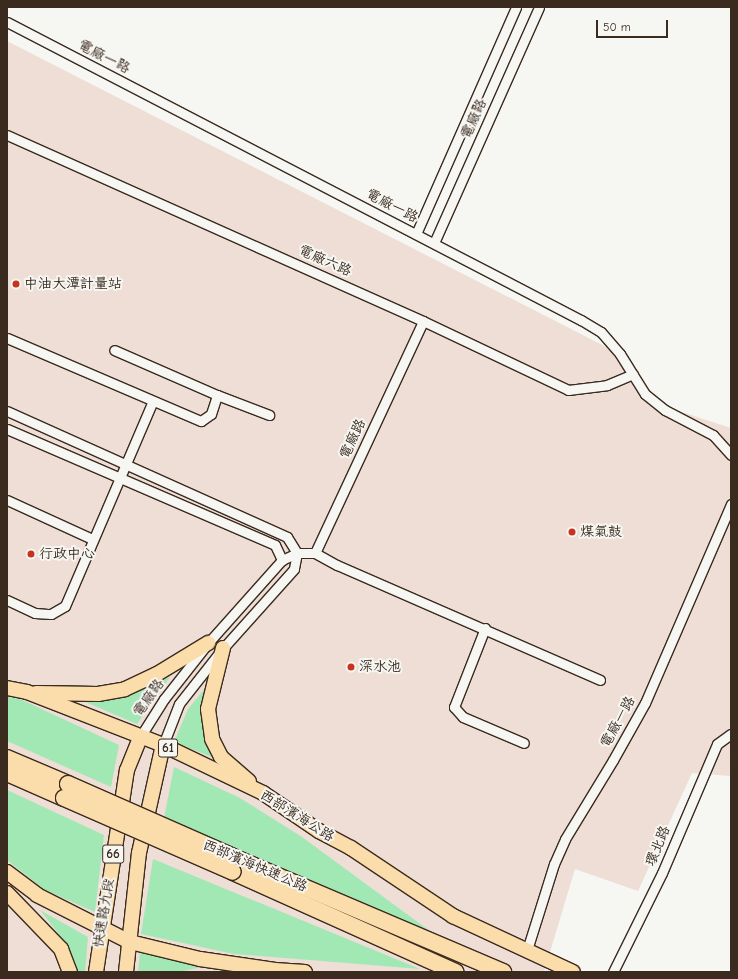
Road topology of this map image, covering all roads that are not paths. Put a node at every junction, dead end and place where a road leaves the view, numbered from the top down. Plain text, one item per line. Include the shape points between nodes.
1 (516, 7) edge
2 (540, 7) edge
3 (7, 22) edge
4 (7, 135) edge
5 (416, 234) junction
6 (434, 243) junction
7 (423, 321) junction
8 (7, 338) edge
9 (114, 350) dead end
10 (633, 374) junction
11 (217, 395) junction
12 (153, 401) junction
13 (10, 413) edge
14 (269, 415) dead end
15 (7, 424) edge
16 (7, 429) edge
17 (731, 455) edge
18 (126, 463) junction
19 (121, 477) junction
20 (7, 500) edge
21 (731, 504) edge
22 (92, 539) junction
23 (297, 553) junction
24 (315, 553) junction
25 (282, 560) junction
26 (7, 600) edge
27 (485, 628) junction
28 (208, 643) junction
29 (223, 648) junction
30 (600, 680) dead end
31 (7, 688) edge
32 (27, 692) junction
33 (731, 734) edge
34 (140, 737) junction
35 (524, 743) dead end
36 (163, 745) junction
37 (7, 758) edge
38 (7, 773) edge
39 (66, 791) junction
40 (263, 793) junction
41 (232, 864) junction
42 (7, 872) edge
43 (7, 893) edge
44 (102, 929) junction
45 (130, 942) junction
46 (527, 950) junction
47 (275, 970) junction
48 (70, 972) edge
49 (96, 972) edge
50 (126, 972) edge
51 (242, 972) edge
52 (305, 972) edge
53 (456, 972) edge
54 (503, 972) edge
55 (572, 972) edge
56 (613, 972) edge

1 - 5 street, 電廠路
2 - 6 street, 電廠路
3 - 5 street, 電廠一路
4 - 7 street, 電廠六路
5 - 6 street, 電廠一路
6 - 10 street, 電廠一路 via 601,332
7 - 10 street, 電廠六路 via 568,390 607,385
7 - 24 street, 電廠路
8 - 12 street
9 - 11 street
10 - 17 street, 電廠一路 via 645,394 660,406 713,435
11 - 12 street via 211,414 201,421
11 - 14 street
12 - 18 street
13 - 15 street
13 - 18 street
16 - 19 street
18 - 19 street
18 - 23 street via 287,537
19 - 22 street
19 - 25 street via 275,545
20 - 22 street
21 - 46 street, 電廠一路 via 645,703 565,839 554,864
22 - 26 street via 65,606 51,614 35,613
23 - 24 street, 電廠路
23 - 25 street, 電廠路
23 - 29 street, 電廠路 via 294,569
24 - 27 street via 337,565
25 - 28 street, 電廠路
27 - 30 street
27 - 35 street via 454,707 462,717
28 - 32 main road via 157,674 124,689 98,694
28 - 34 street, 電廠路 via 164,699
29 - 36 street, 電廠路 via 179,704
29 - 40 main road via 208,709 212,738 221,757
31 - 32 main road, 西部濱海公路 / 61
32 - 34 main road, 西部濱海公路 / 61
33 - 56 street, 環北路 via 717,744 662,873
34 - 36 main road, 西部濱海公路 / 61
34 - 44 main road, 快速路九段 / 66 via 127,770
36 - 40 main road, 西部濱海公路 / 61
36 - 45 main road, 快速路九段 / 66 via 139,854
37 - 39 highway, 西部濱海快速公路
38 - 39 highway, 西部濱海快速公路
39 - 41 highway, 西部濱海快速公路, bridge
40 - 46 main road, 西部濱海公路 / 61 via 453,916
41 - 53 highway, 西部濱海快速公路
41 - 54 highway, 西部濱海快速公路
42 - 44 main road via 37,895
43 - 48 main road via 61,949
44 - 45 main road
44 - 49 main road, 快速路九段 / 66
45 - 47 main road via 200,959
45 - 50 main road, 快速路九段 / 66
46 - 55 main road, 西部濱海公路 / 61
47 - 51 main road
47 - 52 main road

